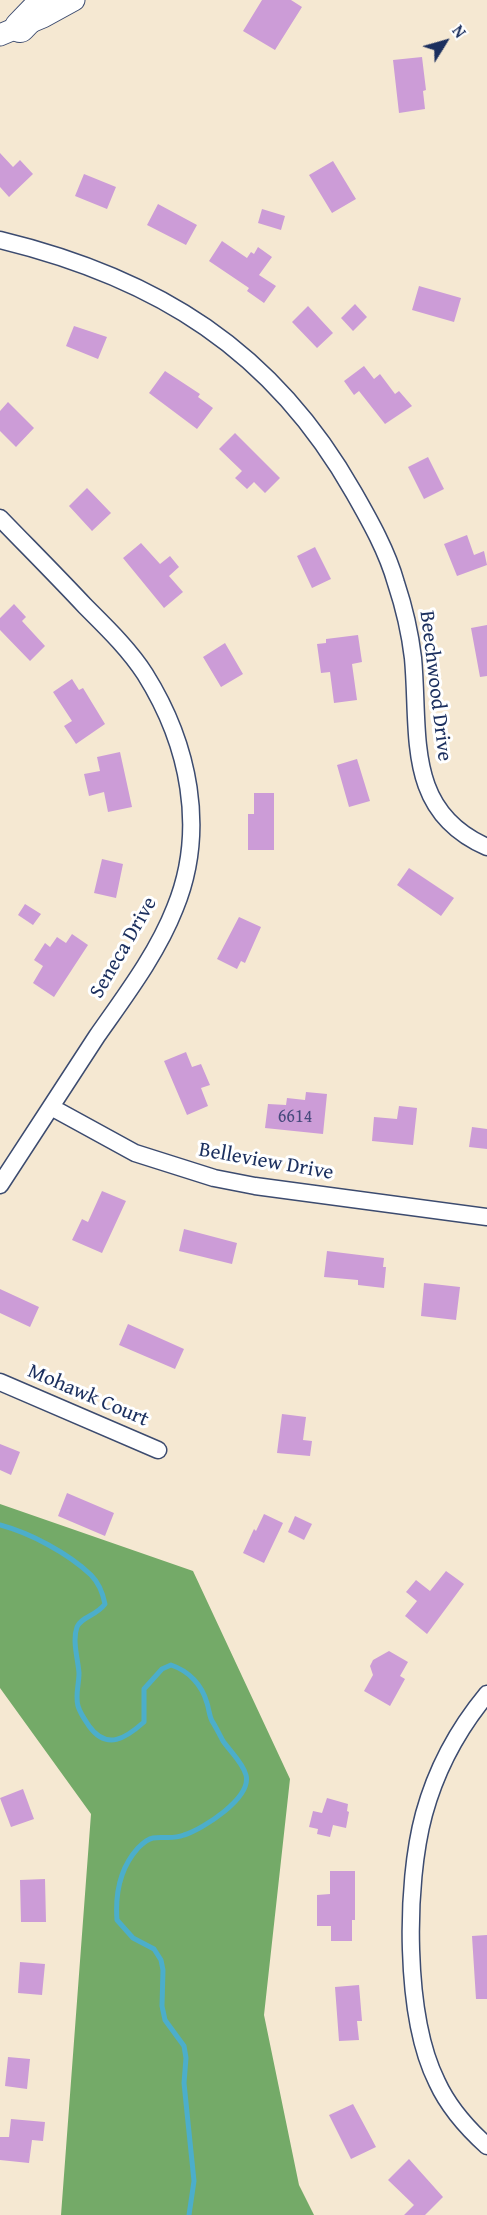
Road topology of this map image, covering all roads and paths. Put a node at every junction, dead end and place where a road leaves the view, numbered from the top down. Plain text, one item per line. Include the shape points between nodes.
1 (46, 0) edge
2 (74, 0) edge
3 (10, 31) edge
4 (0, 240) edge
5 (0, 518) edge
6 (487, 847) edge
7 (51, 1107) junction
8 (0, 1185) edge
9 (487, 1217) edge
10 (0, 1382) edge
11 (158, 1450) dead end
12 (487, 1694) edge
13 (487, 2146) edge

1 - 3 highway
2 - 3 street
4 - 6 street, Beechwood Drive via 124,280 199,321 268,379 300,413 343,473 396,581 412,656 420,760 426,786 457,831
5 - 7 street, Seneca Drive via 102,623 144,674 175,731 192,799 185,876 176,908 157,946
7 - 8 street, Seneca Drive
7 - 9 street, Belleview Drive via 135,1153 214,1178
10 - 11 street, Mohawk Court
12 - 13 street via 451,1747 424,1813 416,1848 411,1940 418,2020 436,2082 453,2110

